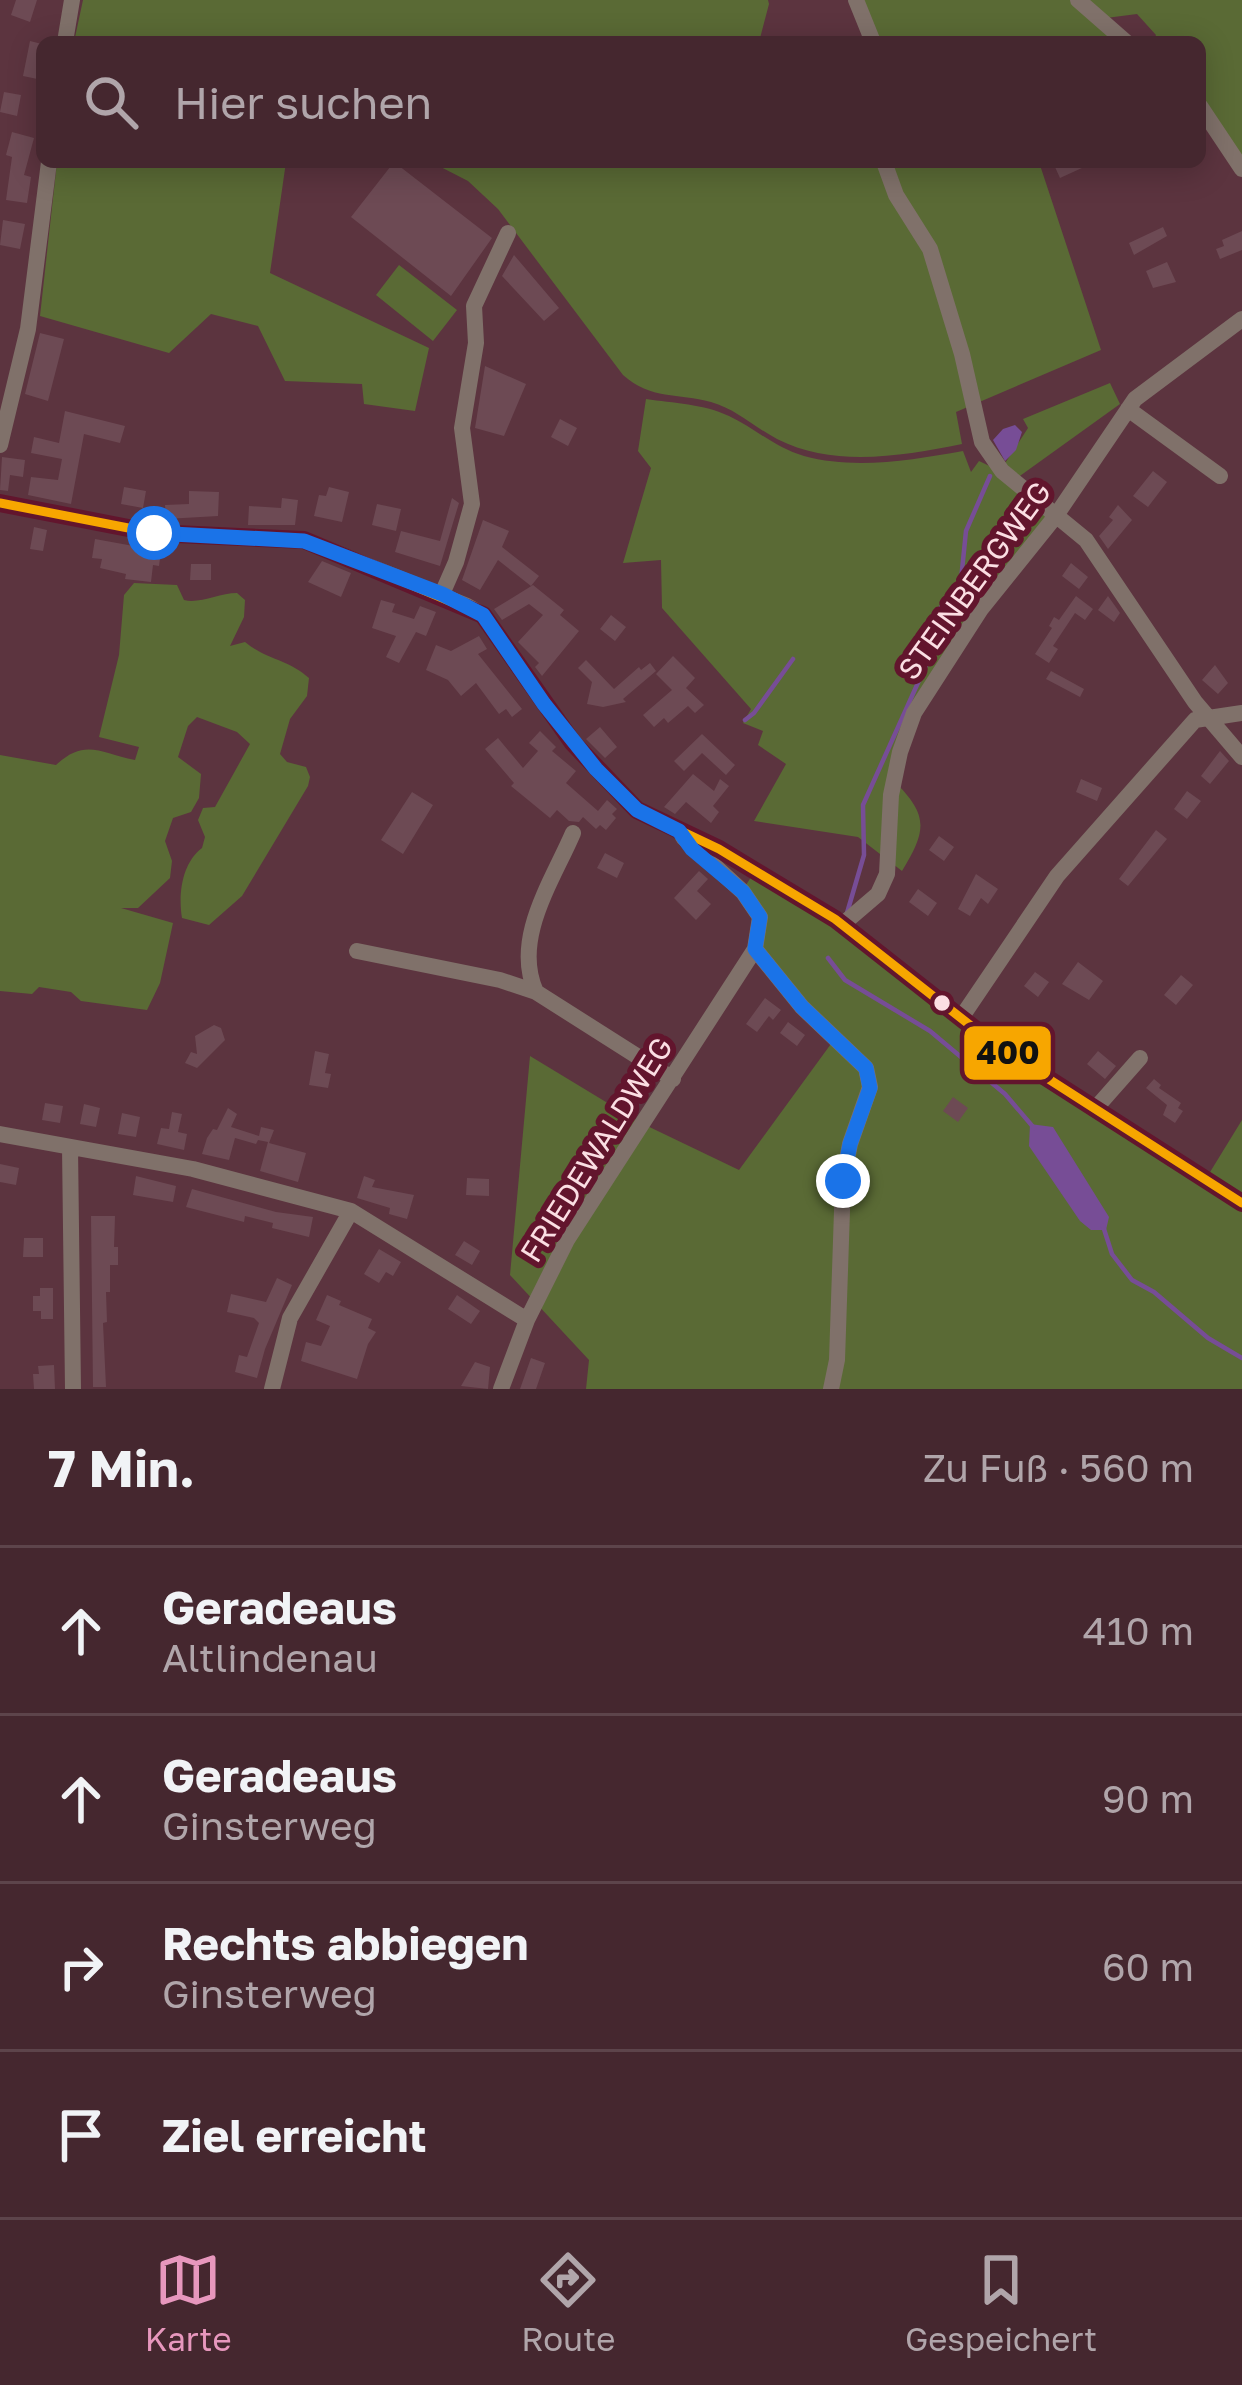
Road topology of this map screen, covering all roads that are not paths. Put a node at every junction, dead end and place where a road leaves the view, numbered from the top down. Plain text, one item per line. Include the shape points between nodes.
1 (72, 0) edge
2 (856, 0) edge
3 (1078, 0) edge
4 (66, 36) edge
5 (871, 36) edge
6 (1119, 36) edge
7 (1206, 115) edge
8 (49, 168) edge
9 (886, 168) edge
10 (1242, 169) edge
11 (508, 233) dead end
12 (1242, 319) edge
13 (1128, 409) junction
14 (0, 445) edge
15 (1220, 476) dead end
16 (0, 502) edge
17 (1055, 518) junction
18 (442, 594) junction
19 (1241, 714) edge
20 (1210, 716) junction
21 (1242, 758) edge
22 (679, 831) junction
23 (573, 833) dead end
24 (843, 924) junction
25 (755, 949) junction
26 (357, 951) dead end
27 (536, 992) junction
28 (961, 1018) junction
29 (1140, 1058) dead end
30 (673, 1079) junction
31 (1095, 1109) junction
32 (0, 1134) edge
33 (70, 1147) junction
34 (1242, 1203) edge
35 (351, 1211) junction
36 (527, 1319) junction
37 (73, 1389) edge
38 (272, 1389) edge
39 (501, 1389) edge
40 (831, 1389) edge

1 - 4 street
2 - 5 street
3 - 6 street
7 - 10 street
8 - 14 street via 28,329
9 - 17 street via 930,249 982,442
11 - 18 street via 475,306 462,428 472,504
12 - 13 street, STEINBERGWEG
13 - 15 street
13 - 17 street, STEINBERGWEG
16 - 18 street via 154,533 304,541
17 - 20 street via 1086,540
17 - 24 street, STEINBERGWEG via 981,609 914,713 891,795 887,874 878,894
18 - 22 street via 483,615 615,790
19 - 20 street
20 - 21 street
20 - 28 street via 1195,720 1058,876
22 - 24 street
22 - 25 street via 760,917
23 - 27 street via 528,938 526,970
24 - 28 street
25 - 30 street, FRIEDEWALDWEG
25 - 40 street via 866,1068 870,1088 843,1181
26 - 27 street
27 - 30 street
28 - 31 street
29 - 31 street
30 - 36 street, FRIEDEWALDWEG via 567,1240
31 - 34 street
32 - 33 street
33 - 35 street
33 - 37 street
35 - 36 street
35 - 38 street via 290,1318
36 - 39 street, FRIEDEWALDWEG

